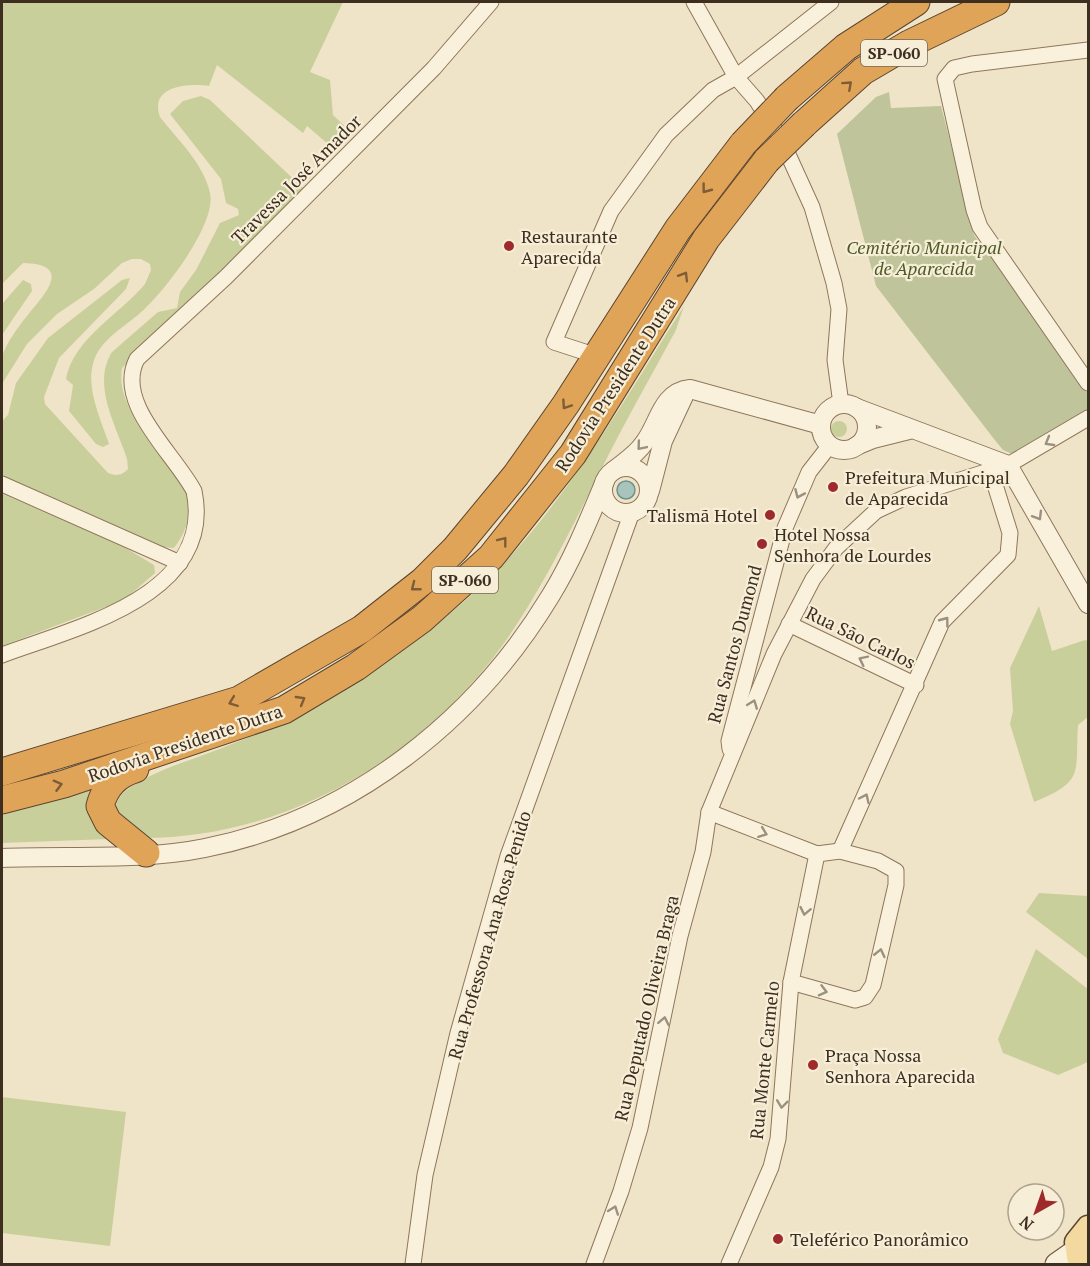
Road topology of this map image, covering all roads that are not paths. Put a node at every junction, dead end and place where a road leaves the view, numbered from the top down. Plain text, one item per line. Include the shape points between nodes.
1 (490, 2) edge
2 (694, 2) edge
3 (831, 2) edge
4 (916, 2) edge
5 (996, 2) edge
6 (1089, 50) edge
7 (736, 77) junction
8 (597, 356) junction
9 (1089, 383) edge
10 (690, 389) junction
11 (849, 406) junction
12 (1089, 418) edge
13 (821, 425) junction
14 (909, 430) junction
15 (830, 445) junction
16 (856, 447) junction
17 (1008, 465) junction
18 (991, 472) junction
19 (609, 476) junction
20 (2, 484) edge
21 (649, 492) junction
22 (629, 513) junction
23 (580, 539) junction
24 (180, 563) junction
25 (1089, 604) edge
26 (789, 624) junction
27 (2, 655) edge
28 (916, 685) junction
29 (223, 731) junction
30 (730, 758) junction
31 (2, 772) edge
32 (2, 800) edge
33 (709, 812) junction
34 (840, 851) junction
35 (146, 853) junction
36 (817, 854) junction
37 (2, 858) edge
38 (791, 982) junction
39 (1087, 1226) edge
40 (1079, 1257) edge
41 (413, 1264) edge
42 (594, 1264) edge
43 (729, 1264) edge
44 (1056, 1264) edge

1 - 24 street, Travessa José Amador via 425,77 226,277 143,352 132,369 130,382 135,403 194,491 194,532
2 - 7 street
3 - 7 street
4 -> 8 highway, Rodovia Presidente Dutra / SP-060, bridge via 846,47 787,98 743,144 678,228
29 -> 5 highway, Rodovia Presidente Dutra / SP-060, bridge via 284,710 356,667 422,619 491,556 573,454 706,239 768,160 863,72 909,44
6 - 9 street via 954,68 945,79 980,226
7 - 8 street via 713,90 682,118 611,211 554,342
7 - 11 street via 757,101 794,163 812,207 834,283 839,323 836,360
8 -> 31 highway, Rodovia Presidente Dutra / SP-060 via 516,475 455,549 423,581 362,629 239,700
10 - 13 street
10 -> 19 street via 667,401 642,446
10 - 21 street, Rua Professora Ana Rosa Penido via 669,425
11 - 13 street via 827,411
11 - 14 street
11 - 16 street via 864,417 866,431
12 -> 17 street
13 - 15 street via 822,435
14 - 16 street via 880,436
14 - 17 street
15 - 16 street via 842,450
15 -> 30 street, Rua Santos Dumond via 809,472 784,528 729,741
17 - 18 street
17 -> 25 street
18 - 26 street via 906,497 876,511 836,548 813,579
28 -> 18 street via 942,622 1008,555 1010,533
19 - 21 street via 619,468 634,468 646,478
19 - 22 street via 603,490 610,506
19 - 23 street
20 - 24 street
21 - 22 street, Rua Professora Ana Rosa Penido via 641,508
22 - 23 street via 598,521
22 - 41 street, Rua Professora Ana Rosa Penido via 508,856 458,1033 430,1153
23 - 35 street via 528,631 476,697 390,768 345,796 272,829 205,848
24 - 27 street via 161,584 130,606
28 -> 26 street, Rua São Carlos
30 -> 26 street
34 -> 28 street
32 -> 29 highway, Rodovia Presidente Dutra / SP-060 via 64,784
29 - 35 highway via 170,759 125,772 106,789 100,806 102,814
30 - 33 street, Rua Deputado Oliveira Braga
33 -> 36 street
42 -> 33 street, Rua Deputado Oliveira Braga via 640,1128
34 - 36 street
38 -> 34 street via 855,1000 865,997 873,985 896,871 878,861
35 - 37 street
36 -> 38 street, Rua Monte Carmelo
38 -> 43 street, Rua Monte Carmelo via 778,1139 771,1167
39 - 40 main road via 1076,1242
40 - 44 main road

